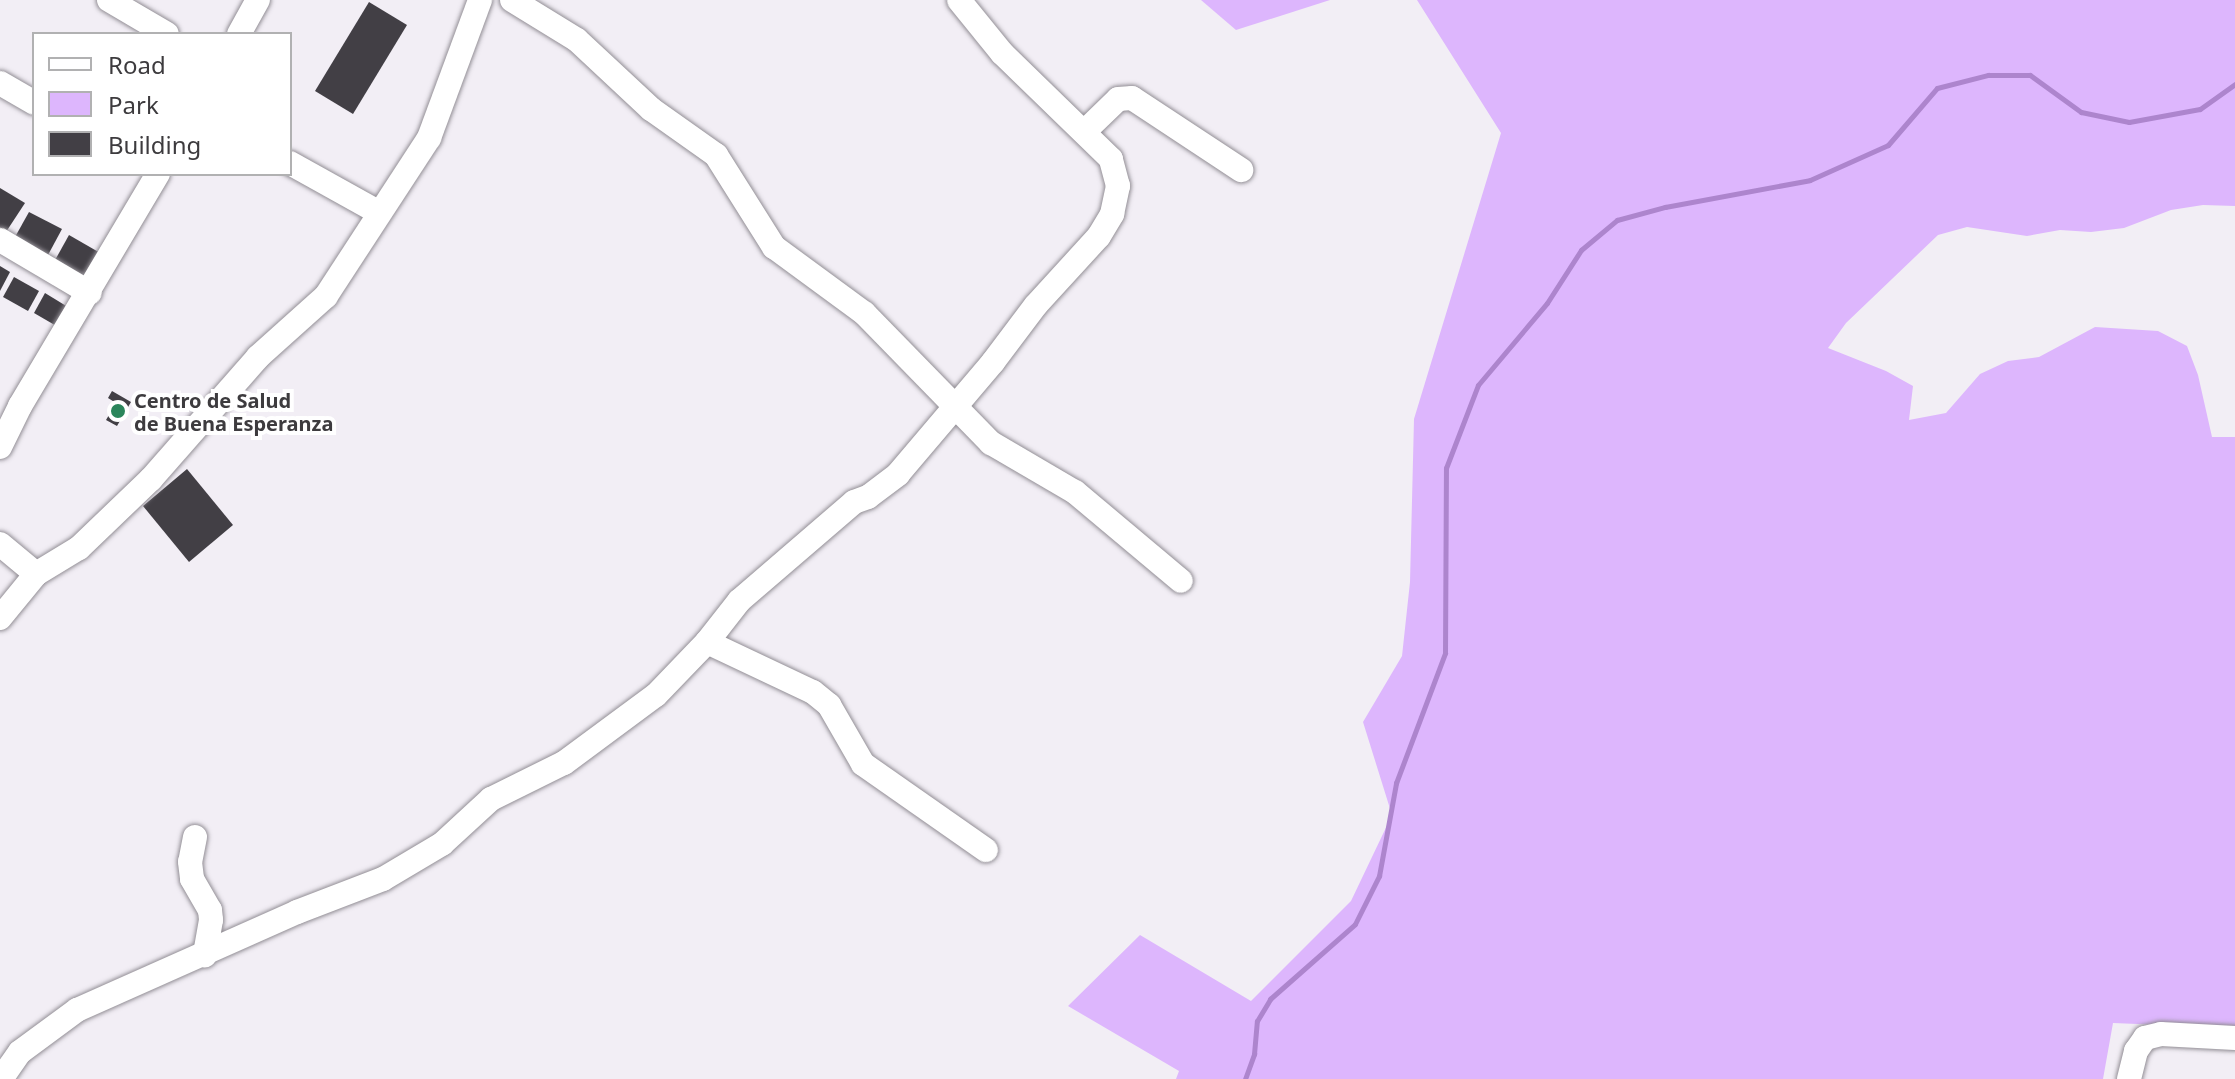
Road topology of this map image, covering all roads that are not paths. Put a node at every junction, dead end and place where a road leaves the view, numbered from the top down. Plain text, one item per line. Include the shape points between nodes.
1 (109, 0) edge
2 (258, 0) edge
3 (480, 0) edge
4 (512, 0) edge
5 (959, 0) edge
6 (164, 32) edge
7 (240, 32) edge
8 (0, 83) edge
9 (32, 102) edge
10 (1084, 132) junction
11 (292, 164) edge
12 (1241, 170) dead end
13 (156, 176) edge
14 (378, 212) junction
15 (0, 240) edge
16 (90, 293) junction
17 (10, 400) edge
18 (954, 409) junction
19 (0, 447) edge
20 (0, 544) edge
21 (36, 574) junction
22 (1181, 581) dead end
23 (0, 618) edge
24 (707, 642) junction
25 (195, 837) dead end
26 (986, 850) dead end
27 (205, 955) junction
28 (2235, 1038) edge
29 (1, 1079) edge
30 (2129, 1079) edge

1 - 6 street
2 - 7 street
3 - 14 street via 429,138
4 - 18 street via 577,40 651,109 716,155 774,247 864,313
5 - 10 street via 1002,53
8 - 9 street
10 - 12 street via 1118,99 1132,98
10 - 18 street via 1115,170 1118,186 1112,214
11 - 14 street
13 - 16 street
14 - 21 street via 326,296 258,357 79,548
15 - 16 street
16 - 17 street
17 - 19 street
18 - 22 street via 991,443 1075,492
18 - 24 street via 898,474 854,502 739,601
20 - 21 street
21 - 23 street
24 - 26 street via 813,692 829,705 863,764
24 - 27 street via 623,722 564,763 491,799 430,852 383,879
25 - 27 street via 192,879 211,920
27 - 29 street via 77,1010 20,1052
28 - 30 street via 2145,1038

